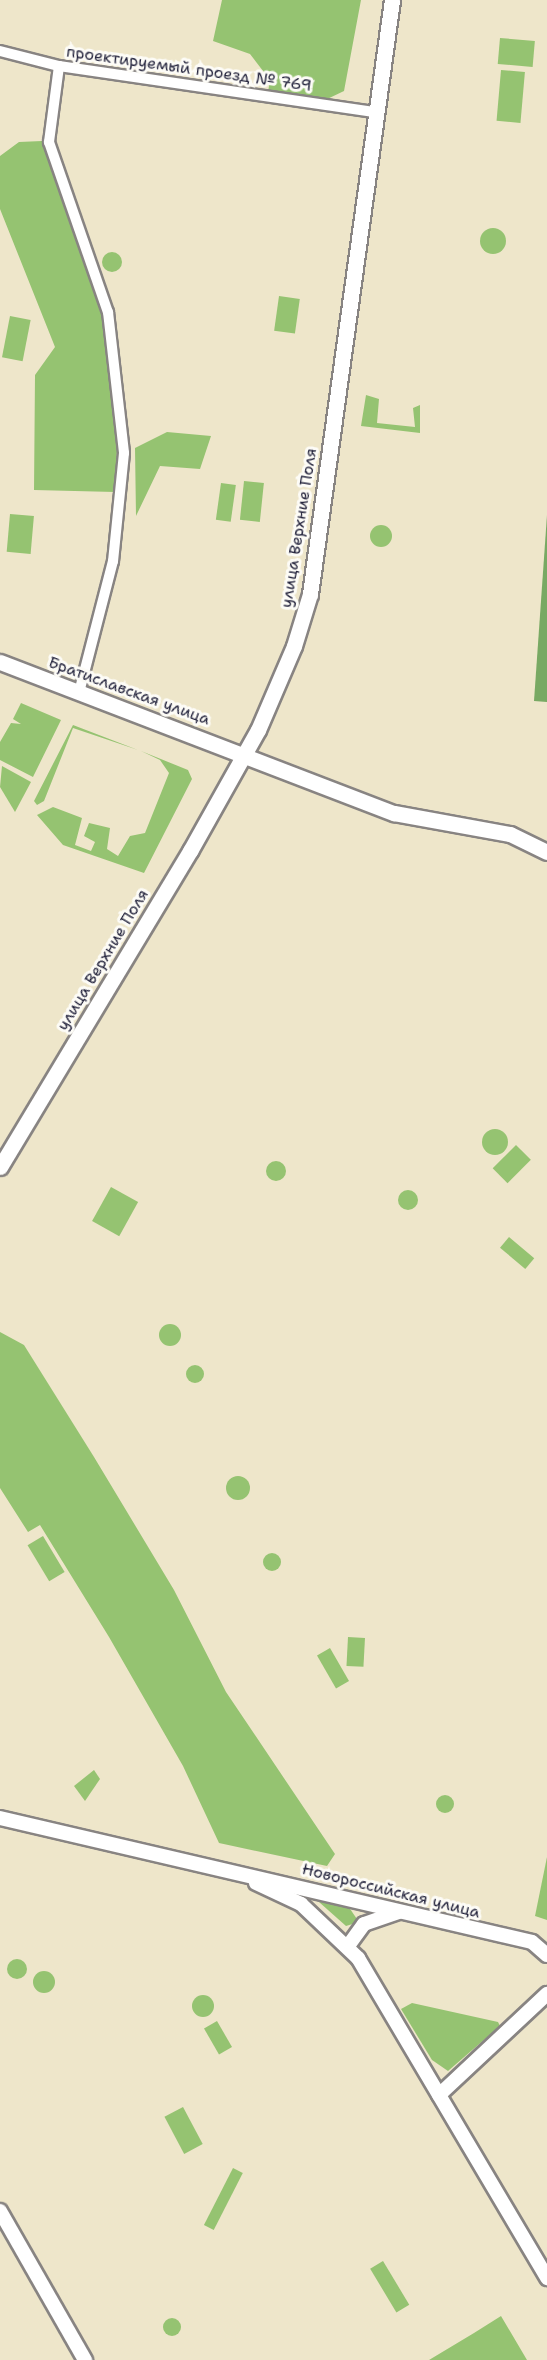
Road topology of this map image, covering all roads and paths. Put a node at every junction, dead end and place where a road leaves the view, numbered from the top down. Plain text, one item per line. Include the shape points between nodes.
1 (392, 0) edge
2 (0, 51) edge
3 (59, 66) junction
4 (376, 112) junction
5 (0, 662) edge
6 (79, 692) junction
7 (245, 753) junction
8 (547, 852) edge
9 (0, 1167) edge
10 (0, 1818) edge
11 (223, 1871) junction
12 (402, 1912) junction
13 (348, 1946) junction
14 (547, 1955) edge
15 (547, 1994) edge
16 (440, 2095) junction
17 (0, 2211) edge
18 (547, 2278) edge
19 (85, 2360) edge

1 - 4 main road, улица Верхние Поля
2 - 3 street, проектируемый проезд № 769
3 - 4 street, проектируемый проезд № 769
3 - 6 street via 49,142 108,312 124,453 113,561
4 - 7 main road, улица Верхние Поля via 310,594 281,679
5 - 6 main road, Братиславская улица
6 - 7 main road, Братиславская улица
7 - 8 main road, Братиславская улица via 394,813 510,834
7 - 9 main road, улица Верхние Поля
10 - 11 street, Новороссийская улица
11 - 12 street, Новороссийская улица via 322,1889
11 - 13 street, Новороссийская улица via 301,1905
12 - 13 street via 364,1924
12 - 14 street, Новороссийская улица via 532,1942
13 - 16 street, Новороссийская улица
15 - 16 street
16 - 18 street, Новороссийская улица
17 - 19 street

